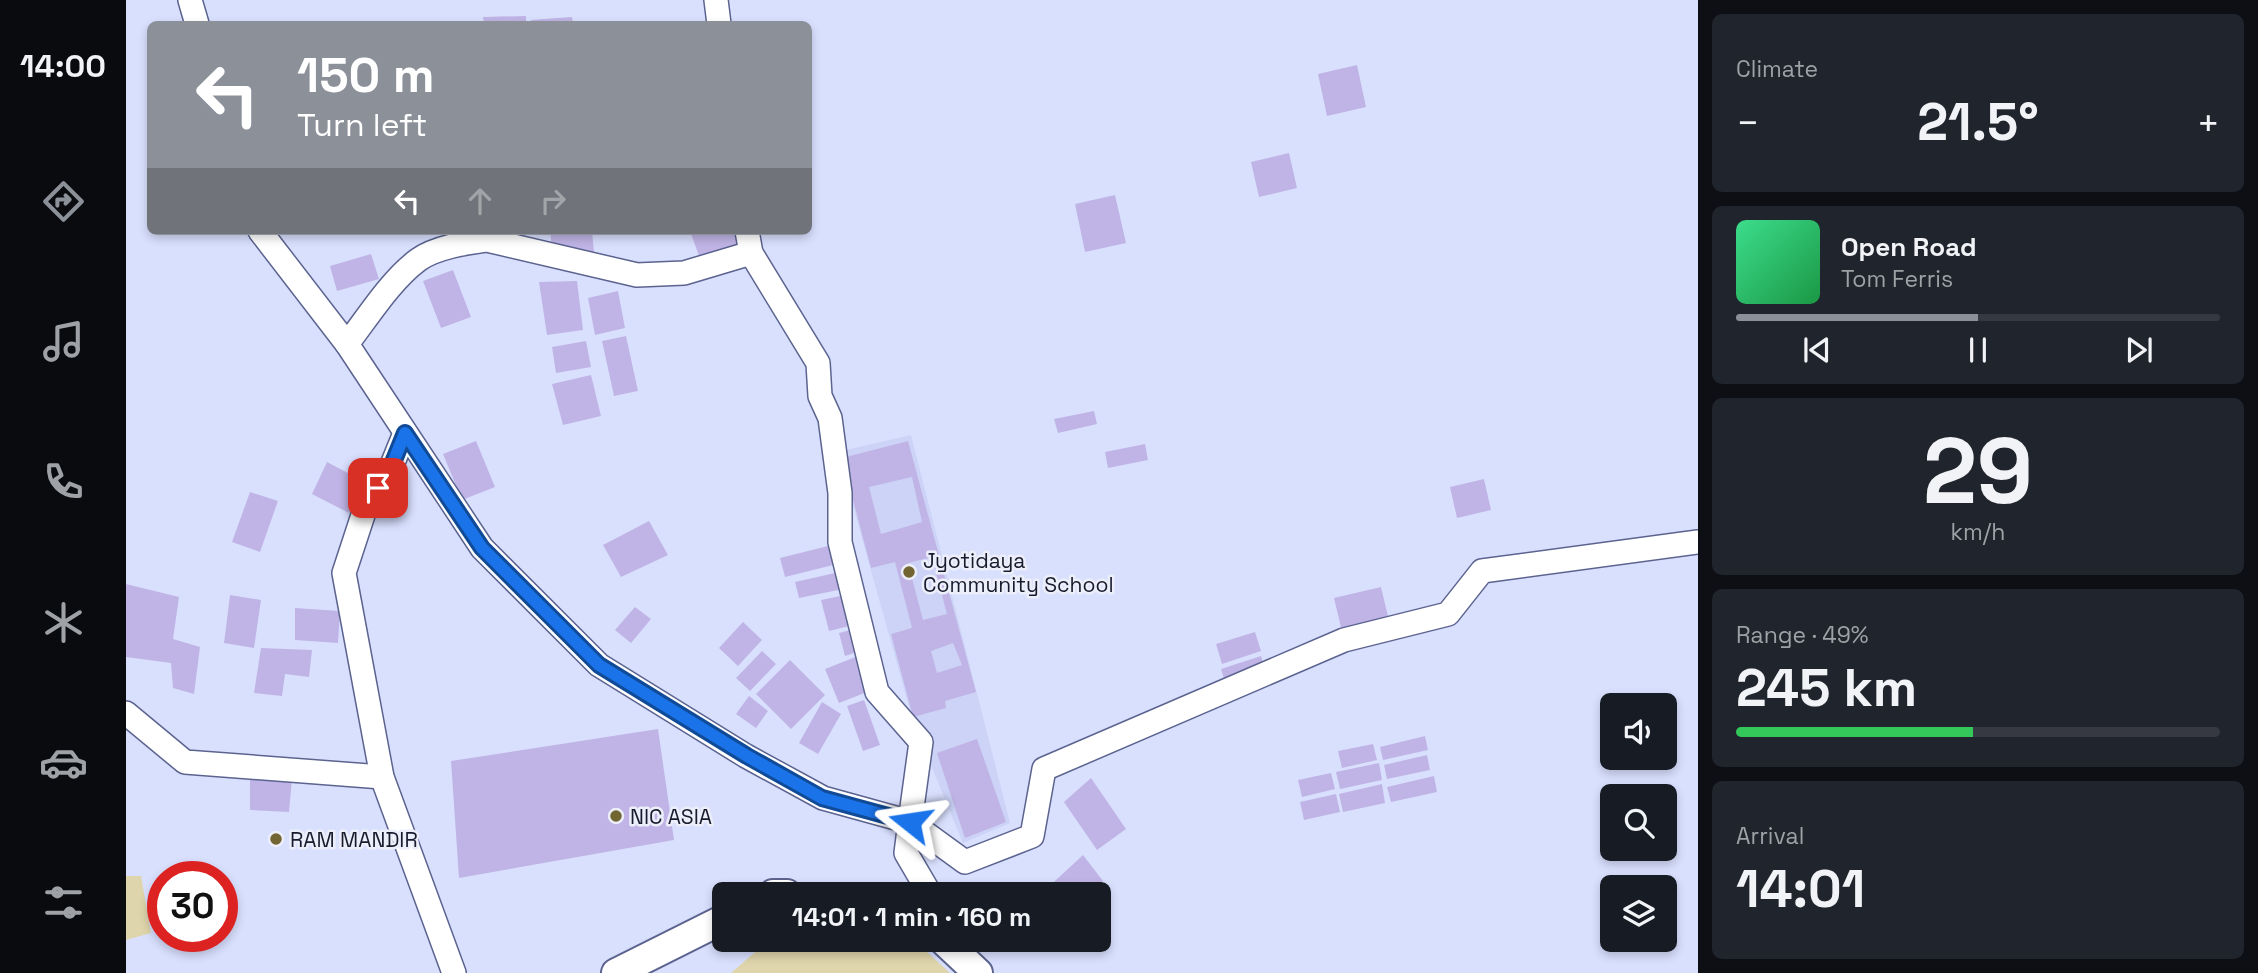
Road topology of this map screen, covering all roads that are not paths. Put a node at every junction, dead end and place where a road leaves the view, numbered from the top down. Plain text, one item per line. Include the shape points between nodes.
1 (190, 0) edge
2 (716, 0) edge
3 (196, 21) edge
4 (719, 21) edge
5 (263, 235) edge
6 (749, 242) edge
7 (347, 344) junction
8 (405, 433) junction
9 (1698, 542) edge
10 (126, 713) edge
11 (382, 777) junction
12 (910, 822) junction
13 (922, 882) edge
14 (712, 925) edge
15 (956, 952) edge
16 (969, 952) edge
17 (454, 973) edge
18 (616, 973) edge
19 (978, 973) edge
20 (987, 973) edge

1 - 3 street
2 - 4 street
5 - 7 street
6 - 7 street via 684,273 637,275 487,240 462,244 419,258
6 - 12 street via 818,363 840,494 840,542 877,692 921,742
7 - 8 street
8 - 11 street via 364,512 344,573
8 - 12 street via 482,548 599,665 822,798
9 - 12 street via 1482,571 1448,614 1344,640 1044,769 1031,836 965,862
10 - 11 street via 185,762
11 - 17 street
12 - 13 street via 906,853
14 - 18 street
15 - 19 street
16 - 20 street

